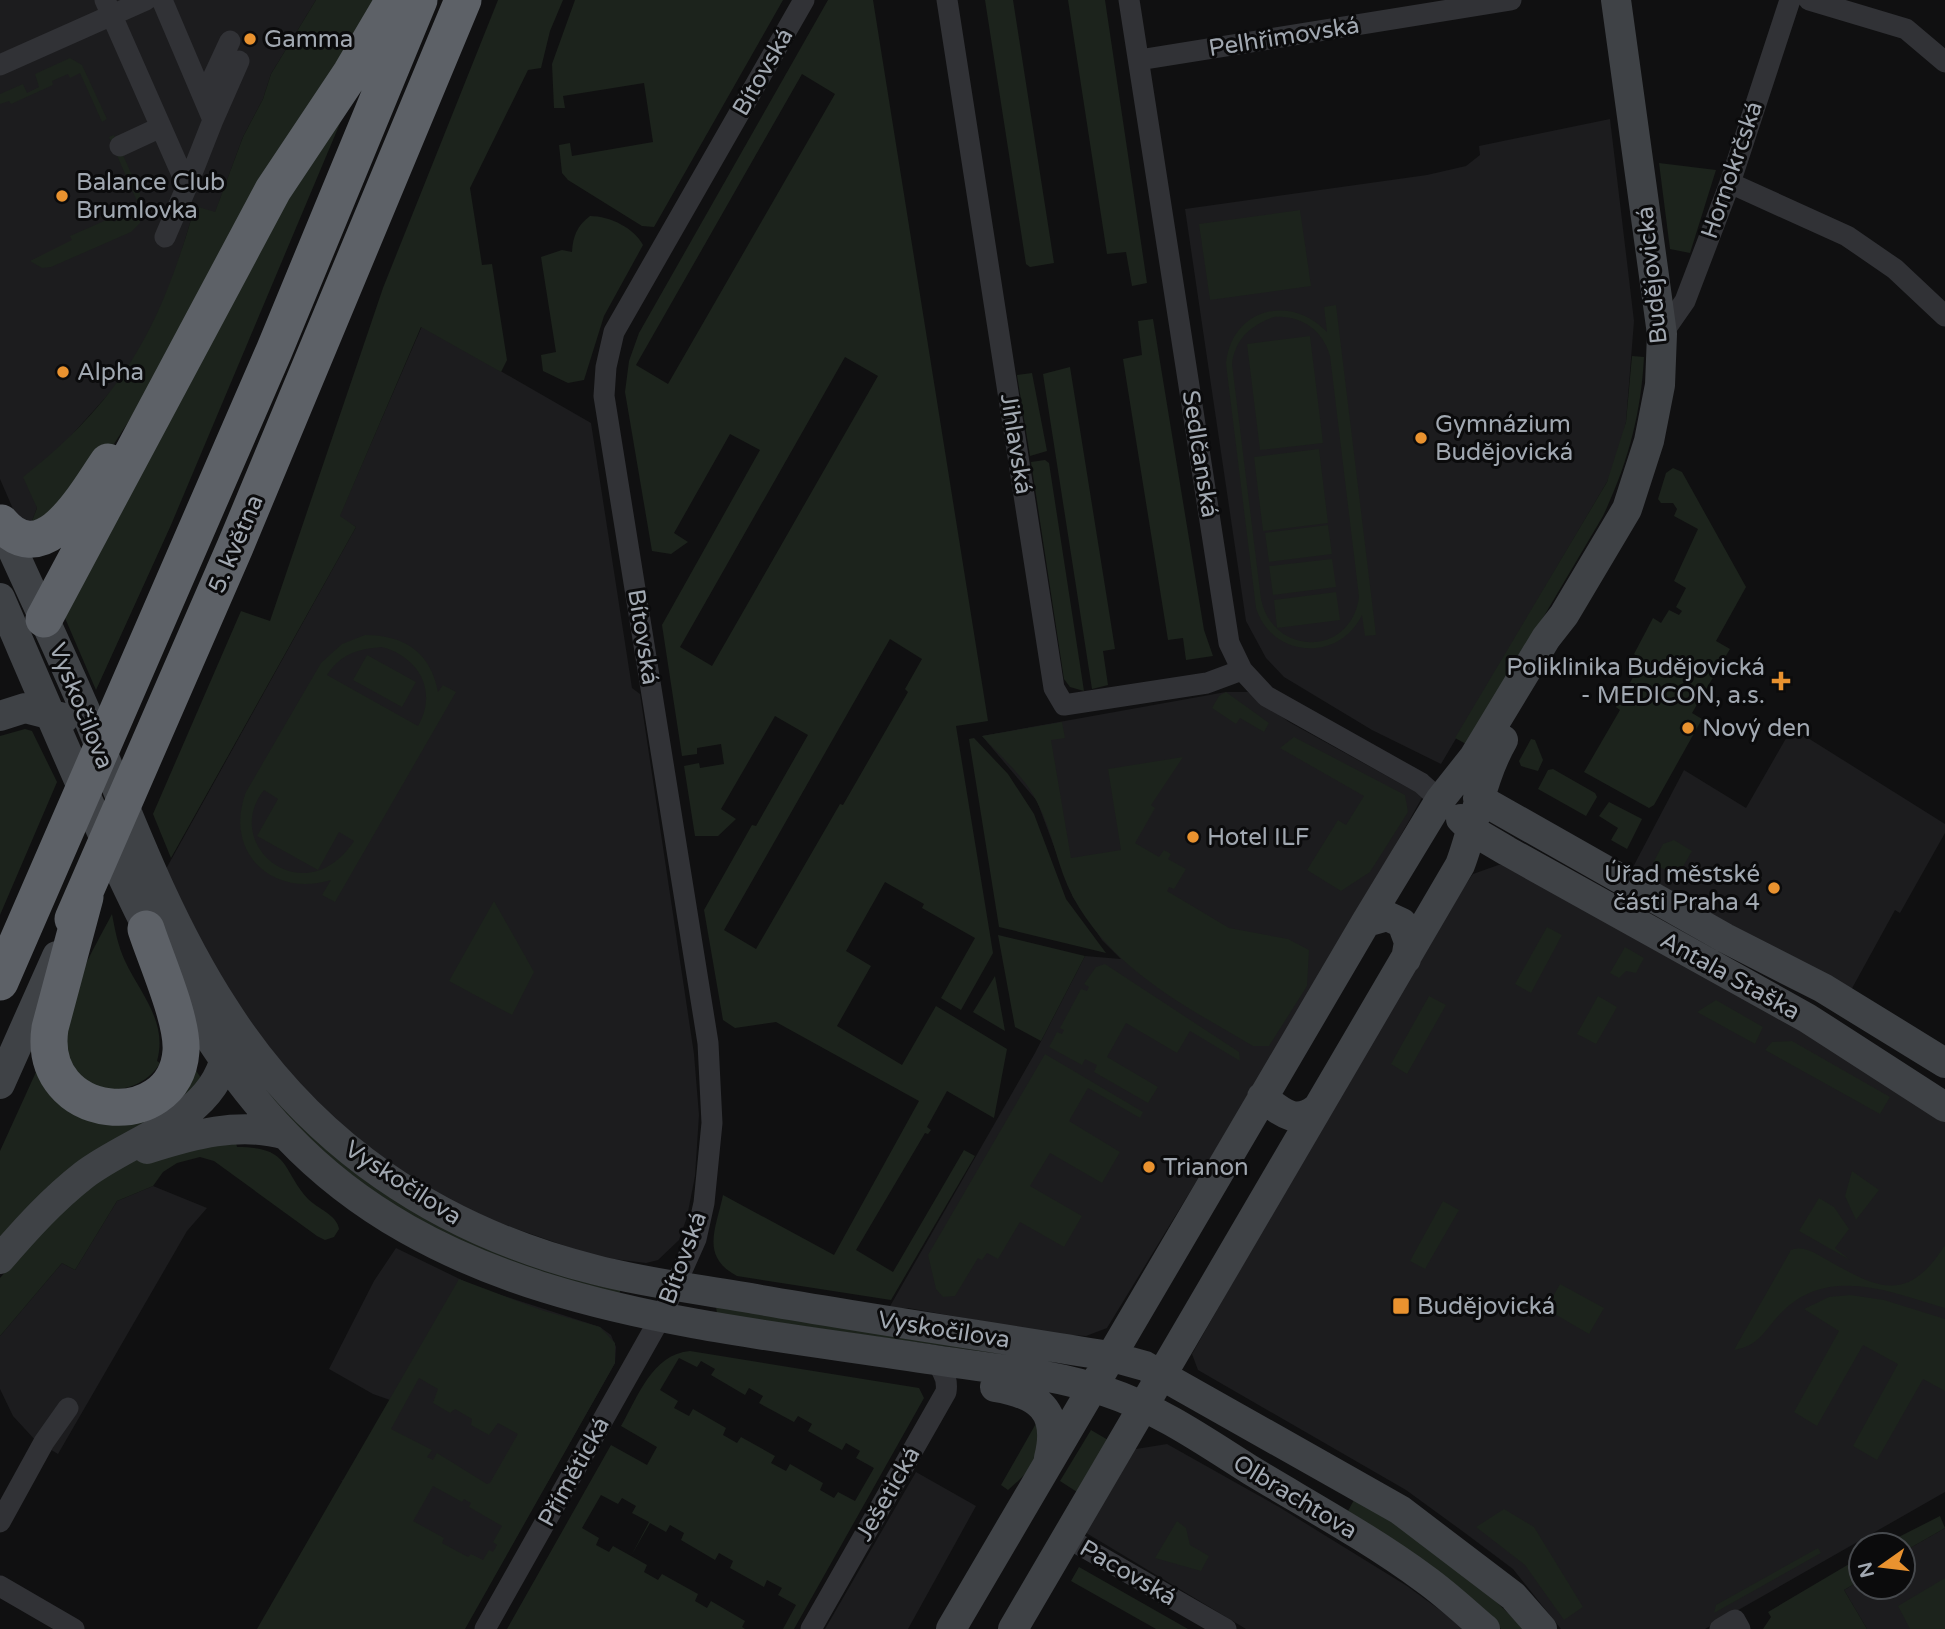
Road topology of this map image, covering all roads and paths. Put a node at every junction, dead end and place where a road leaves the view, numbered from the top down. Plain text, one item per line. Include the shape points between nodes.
1 (394, 0) edge
2 (419, 0) edge
3 (463, 0) edge
4 (804, 0) edge
5 (947, 0) edge
6 (1129, 0) edge
7 (1511, 0) edge
8 (1616, 0) edge
9 (1790, 0) edge
10 (1809, 0) edge
11 (158, 3) edge
12 (111, 15) edge
13 (230, 41) dead end
14 (1139, 60) junction
15 (239, 61) dead end
16 (1945, 62) edge
17 (0, 65) edge
18 (204, 97) junction
19 (213, 120) junction
20 (161, 127) junction
21 (120, 146) dead end
22 (1730, 183) junction
23 (187, 186) junction
24 (165, 237) dead end
25 (1945, 316) edge
26 (1662, 334) junction
27 (188, 350) junction
28 (0, 523) edge
29 (0, 598) edge
30 (1564, 615) junction
31 (44, 620) junction
32 (10, 655) edge
33 (1242, 670) junction
34 (49, 712) junction
35 (0, 716) edge
36 (110, 779) junction
37 (1478, 798) junction
38 (1440, 800) junction
39 (1473, 831) junction
40 (76, 920) junction
41 (1366, 922) junction
42 (146, 929) junction
43 (1406, 960) junction
44 (0, 982) edge
45 (224, 1009) junction
46 (225, 1062) junction
47 (1945, 1063) edge
48 (0, 1084) edge
49 (1262, 1097) junction
50 (1945, 1107) edge
51 (1316, 1109) junction
52 (286, 1135) junction
53 (85, 1174) junction
54 (0, 1259) edge
55 (675, 1288) junction
56 (662, 1315) junction
57 (1109, 1356) junction
58 (941, 1361) junction
59 (1161, 1373) junction
60 (1091, 1387) junction
61 (1142, 1406) junction
62 (68, 1409) dead end
63 (1048, 1461) junction
64 (0, 1522) edge
65 (1066, 1537) junction
66 (0, 1586) edge
67 (74, 1629) edge
68 (485, 1629) edge
69 (811, 1629) edge
70 (951, 1629) edge
71 (1013, 1629) edge
72 (1226, 1629) edge
73 (1485, 1629) edge
74 (1542, 1629) edge

1 - 27 highway via 273,190
2 - 44 highway, 5. května via 285,326
3 - 40 highway, 5. května
4 - 55 street, Bítovská via 614,332 606,366 604,396 708,1043 712,1123 704,1203 696,1239
5 - 33 street, Jihlavská via 1054,688 1064,705 1207,683
6 - 14 street, Sedlčanská
7 - 14 street, Pelhřimovská
8 - 26 street, Budějovická
9 - 22 street, Hornokrčská
10 - 16 street via 1906,30
11 - 12 street
11 - 18 street
12 - 17 street
12 - 20 street
13 - 18 street
14 - 33 street, Sedlčanská via 1229,643
15 - 19 street
18 - 19 street
19 - 23 street
20 - 21 street
20 - 23 street
22 - 25 street via 1847,236 1895,269
22 - 26 street, Hornokrčská via 1685,301
23 - 24 street
26 - 30 street, Budějovická via 1660,385 1651,430 1627,509
27 - 28 highway via 55,531 24,541
27 - 31 highway
28 - 31 street, Vyskočilova
29 - 32 street, Vyskočilova
30 - 37 street, Budějovická via 1557,647 1489,765
30 - 38 street, Budějovická via 1474,757
31 - 32 street
31 - 36 street, Vyskočilova
32 - 34 street, Vyskočilova
33 - 38 street, Sedlčanská via 1266,696 1421,783
34 - 35 street via 18,709
34 - 36 street via 76,726
34 - 42 street, Vyskočilova
36 - 45 street, Vyskočilova via 147,863
37 - 38 street
37 - 39 street, Budějovická
37 - 47 street, Antala Staška via 1823,988
38 - 39 street, Antala Staška
38 - 41 street, Budějovická
39 - 43 street, Budějovická via 1460,865
39 - 50 street, Antala Staška via 1807,1018
40 - 42 highway via 49,1049 54,1070 67,1088 107,1108 132,1106 159,1092 174,1074 180,1055 178,1029
40 - 48 street, 5. května
41 - 43 street via 1387,916 1402,923 1409,942
41 - 49 street, Budějovická
42 - 46 street, Vyskočilova
43 - 51 street, Budějovická
45 - 46 street
45 - 55 street, Vyskočilova via 272,1074 327,1134 410,1192 472,1228 517,1246
46 - 52 street, Vyskočilova
46 - 53 street via 216,1085 198,1105
49 - 51 street via 1294,1118
49 - 57 street, Budějovická
51 - 59 street, Budějovická
52 - 53 street via 250,1128 202,1134
52 - 56 street, Vyskočilova via 343,1185 408,1229 464,1259 580,1299
53 - 54 street
55 - 56 street, Bítovská
55 - 57 street, Vyskočilova
56 - 58 street, Vyskočilova
56 - 68 street, Přímětická
57 - 59 street, Vyskočilova
57 - 60 street, Budějovická
58 - 60 street, Vyskočilova
58 - 63 street via 980,1385 1036,1398 1051,1429
58 - 69 street, Ješetická via 946,1392
59 - 61 street, Budějovická
59 - 74 street, Olbrachtova via 1432,1532 1513,1596
60 - 61 street, Olbrachtova
60 - 63 street, Budějovická
61 - 65 street, Budějovická
61 - 73 street, Olbrachtova via 1377,1547 1426,1579
62 - 64 street via 44,1442
63 - 70 street, Budějovická
65 - 71 street, Budějovická
65 - 72 street, Pacovská
66 - 67 street

